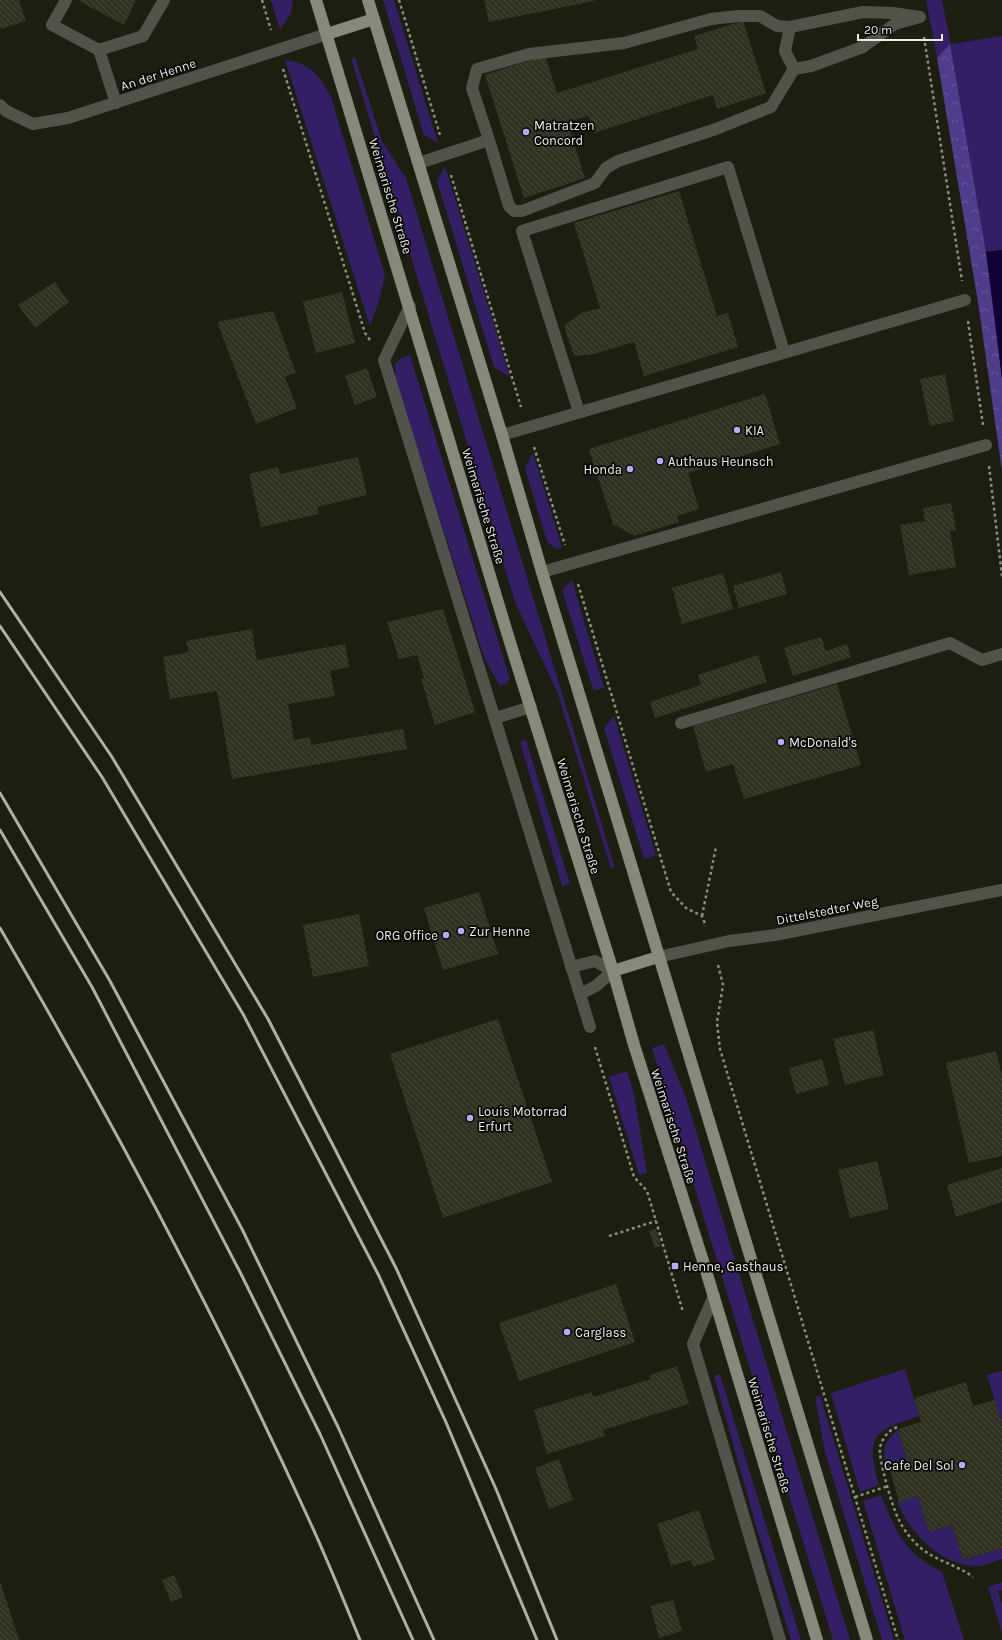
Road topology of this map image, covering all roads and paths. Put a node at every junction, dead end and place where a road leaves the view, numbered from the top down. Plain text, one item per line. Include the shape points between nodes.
1 (66, 0) edge
2 (164, 0) edge
3 (262, 0) edge
4 (316, 0) edge
5 (368, 0) edge
6 (399, 0) edge
7 (374, 19) junction
8 (790, 27) junction
9 (327, 34) junction
10 (99, 50) junction
11 (277, 50) junction
12 (794, 69) junction
13 (116, 102) junction
14 (0, 105) edge
15 (490, 140) junction
16 (445, 154) junction
17 (419, 163) junction
18 (964, 300) dead end
19 (410, 306) junction
20 (784, 352) junction
21 (384, 360) junction
22 (579, 412) junction
23 (527, 427) junction
24 (502, 435) junction
25 (986, 445) dead end
26 (571, 563) junction
27 (542, 572) junction
28 (1002, 654) edge
29 (531, 707) junction
30 (494, 718) junction
31 (681, 723) dead end
32 (716, 846) dead end
33 (1002, 890) edge
34 (702, 916) junction
35 (712, 945) junction
36 (658, 957) junction
37 (571, 967) junction
38 (613, 971) junction
39 (580, 994) junction
40 (590, 1027) joint
41 (656, 1221) junction
42 (609, 1236) dead end
43 (714, 1296) junction
44 (693, 1344) junction
45 (897, 1427) dead end
46 (888, 1486) junction
47 (855, 1497) junction
48 (973, 1577) dead end
49 (780, 1640) edge
50 (817, 1640) edge
51 (867, 1640) edge
52 (898, 1640) edge

1 - 10 street via 52,25
2 - 10 street via 143,36
3 - 11 path
4 - 9 main road, Weimarische Straße
5 - 7 main road
6 - 16 path
7 - 9 main road
7 - 17 main road
8 - 12 street via 785,51
8 - 12 street via 864,12 920,17 895,24 863,47 811,66
8 - 15 street via 777,26 760,16 711,19 624,44 529,54 477,69 472,88
9 - 11 street, An der Henne
9 - 19 main road, Weimarische Straße
10 - 13 street
11 - 13 street, An der Henne
11 - 21 path via 365,333
12 - 15 street via 771,107 716,129 618,161 606,168 595,183 522,211 514,211 509,206
13 - 14 street, An der Henne via 68,118 33,124 6,111
15 - 16 street
16 - 17 street
16 - 23 path
17 - 24 main road
18 - 20 street
19 - 21 street
19 - 29 main road, Weimarische Straße
20 - 22 street
20 - 22 street via 728,167 522,231
21 - 30 street
22 - 23 street
23 - 24 street
23 - 26 path
24 - 27 main road
25 - 26 street
26 - 27 street
26 - 34 path via 671,892 686,908
27 - 36 main road
28 - 31 street via 982,660 950,643
29 - 30 street
29 - 38 main road, Weimarische Straße
30 - 37 street
32 - 34 path
33 - 35 street, Dittelstedter Weg
34 - 35 path
35 - 36 street, Dittelstedter Weg
35 - 47 path via 723,985 717,1022 720,1049
36 - 38 main road
36 - 51 main road
37 - 38 street via 595,961
37 - 39 street
38 - 39 street via 596,986
38 - 43 main road, Weimarische Straße
39 - 40 street
40 - 41 path via 634,1177 647,1191
41 - 42 path
41 - 44 path
43 - 44 street
43 - 50 main road, Weimarische Straße
44 - 49 street
45 - 46 path via 886,1434 880,1448 880,1460
46 - 47 path
46 - 48 path via 897,1517 922,1550 961,1568
47 - 52 path

